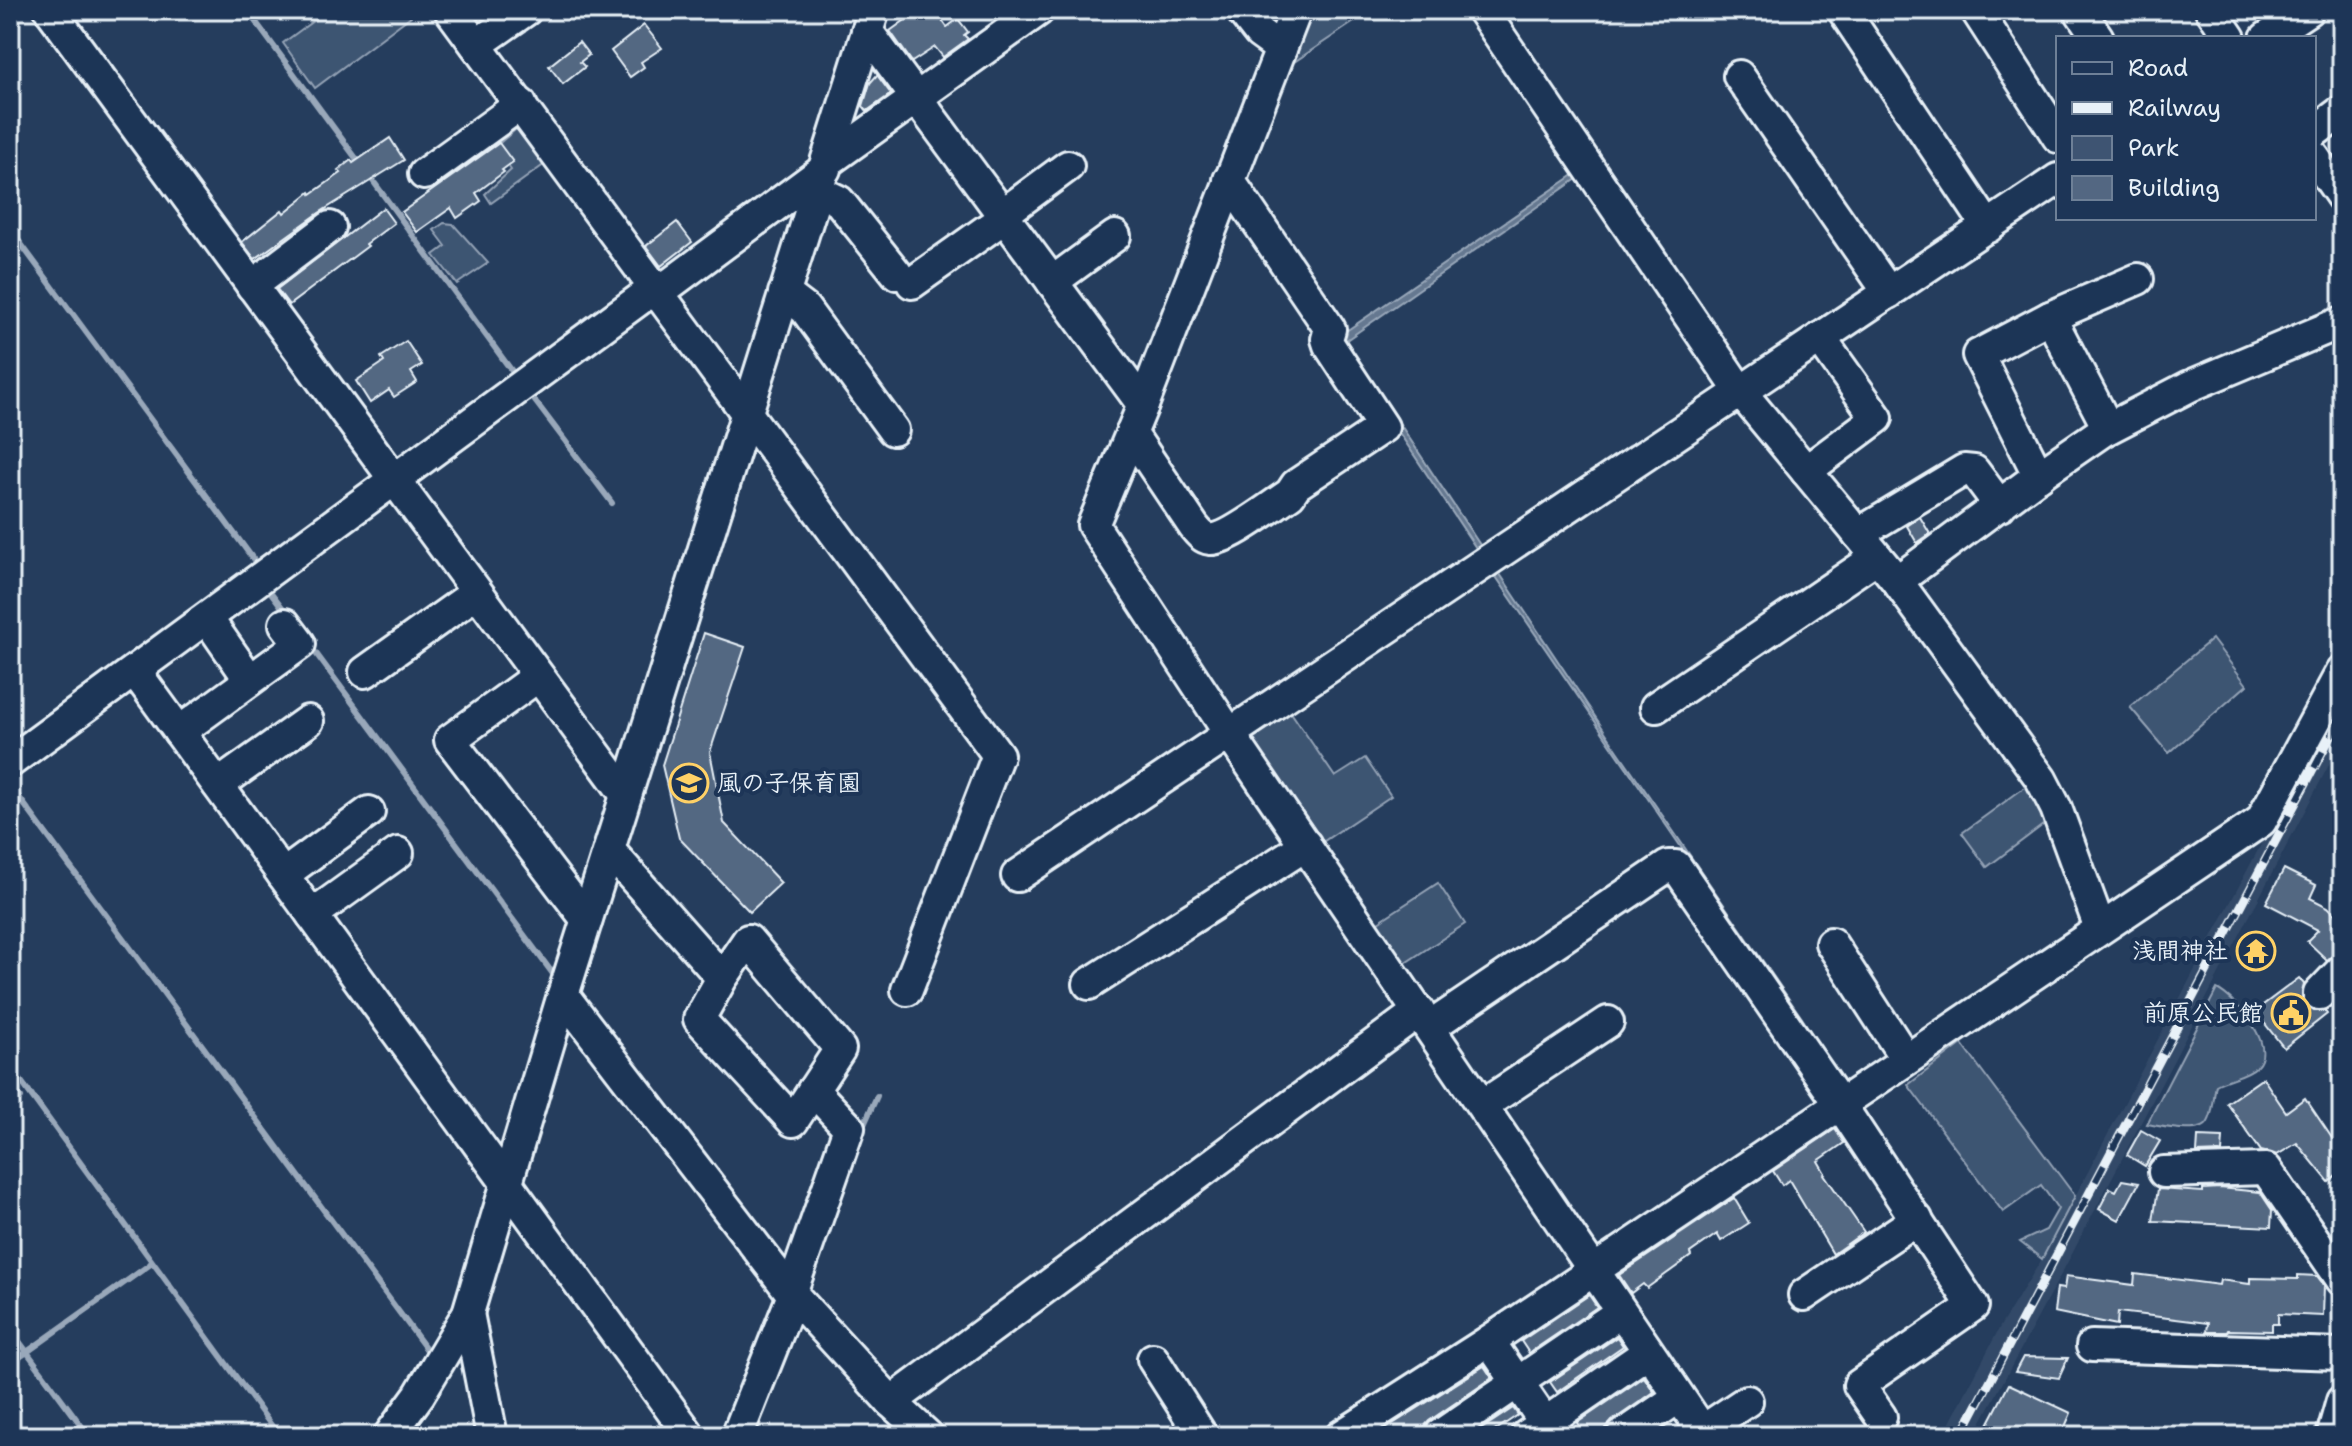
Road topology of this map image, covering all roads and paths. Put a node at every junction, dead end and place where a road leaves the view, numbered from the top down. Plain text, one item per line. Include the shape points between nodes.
1 (50, 10) edge
2 (450, 10) edge
3 (526, 10) edge
4 (1039, 10) edge
5 (1241, 10) edge
6 (1296, 10) edge
7 (1843, 10) edge
8 (1976, 10) edge
9 (2079, 10) edge
10 (2211, 10) edge
11 (2308, 10) edge
12 (1488, 12) edge
13 (866, 19) edge
14 (2097, 36) edge
15 (2229, 36) edge
16 (2269, 36) edge
17 (476, 45) junction
18 (1281, 49) junction
19 (1739, 76) dead end
20 (919, 98) junction
21 (521, 104) junction
22 (2342, 111) edge
23 (2316, 130) edge
24 (2056, 134) edge
25 (2316, 160) edge
26 (1068, 166) dead end
27 (424, 174) dead end
28 (823, 174) junction
29 (1229, 180) junction
30 (2056, 180) edge
31 (2342, 197) edge
32 (1004, 216) junction
33 (330, 227) dead end
34 (1988, 227) junction
35 (1115, 236) dead end
36 (2138, 279) dead end
37 (1052, 282) junction
38 (252, 286) junction
39 (656, 291) junction
40 (784, 293) junction
41 (1889, 293) junction
42 (2050, 317) junction
43 (2342, 322) edge
44 (1820, 338) junction
45 (1740, 391) junction
46 (1143, 405) junction
47 (745, 412) junction
48 (2108, 428) junction
49 (893, 430) dead end
50 (1131, 433) junction
51 (1806, 471) junction
52 (2039, 476) junction
53 (394, 479) junction
54 (1948, 480) junction
55 (2000, 506) junction
56 (1976, 524) junction
57 (1868, 546) junction
58 (1897, 581) junction
59 (476, 593) junction
60 (207, 618) junction
61 (285, 624) dead end
62 (135, 671) junction
63 (2342, 671) edge
64 (365, 672) dead end
65 (538, 676) junction
66 (250, 680) junction
67 (1656, 707) dead end
68 (308, 721) dead end
69 (179, 732) junction
70 (1229, 733) junction
71 (10, 762) edge
72 (218, 785) junction
73 (626, 795) junction
74 (369, 812) dead end
75 (1306, 845) junction
76 (609, 850) junction
77 (398, 853) dead end
78 (283, 875) junction
79 (1017, 876) dead end
80 (312, 915) junction
81 (587, 920) junction
82 (2100, 928) junction
83 (1831, 943) dead end
84 (2342, 970) edge
85 (722, 978) junction
86 (1089, 984) dead end
87 (907, 990) dead end
88 (2319, 994) dead end
89 (563, 995) junction
90 (1424, 1019) junction
91 (1608, 1022) dead end
92 (1906, 1059) junction
93 (813, 1090) junction
94 (1840, 1104) junction
95 (1483, 1105) junction
96 (2164, 1172) dead end
97 (507, 1184) junction
98 (1917, 1219) junction
99 (1591, 1269) junction
100 (2342, 1280) edge
101 (792, 1294) junction
102 (1804, 1295) dead end
103 (1621, 1312) junction
104 (468, 1313) junction
105 (1489, 1341) junction
106 (2092, 1346) dead end
107 (1648, 1352) junction
108 (2342, 1354) edge
109 (1153, 1359) dead end
110 (1518, 1383) junction
111 (1679, 1397) junction
112 (1747, 1401) dead end
113 (2342, 1401) edge
114 (891, 1402) junction
115 (1881, 1417) dead end
116 (1542, 1432) edge
117 (1704, 1433) edge
118 (1346, 1435) edge
119 (389, 1436) edge
120 (492, 1436) edge
121 (690, 1436) edge
122 (737, 1436) edge
123 (928, 1436) edge
124 (1202, 1436) edge
125 (1439, 1436) edge
126 (1622, 1436) edge
127 (2332, 1436) edge

1 - 38 street
2 - 17 street
3 - 17 street
4 - 20 street
5 - 18 street
6 - 18 street
7 - 34 street
8 - 24 street
9 - 14 street
10 - 15 street
11 - 16 street
12 - 45 street
13 - 20 street
13 - 28 street
17 - 21 street
18 - 29 street
19 - 41 street
20 - 28 street
20 - 32 street
21 - 27 street
21 - 39 street
22 - 23 street
25 - 31 street
26 - 32 street
28 - 32 street via 839,201 905,278
28 - 39 street
28 - 40 street
29 - 46 street
29 - 50 street via 1330,329 1329,345 1383,427 1290,494 1210,539 1194,527
30 - 34 street
32 - 37 street
33 - 38 street
34 - 41 street
35 - 37 street
36 - 42 street
37 - 46 street
38 - 53 street
39 - 47 street
39 - 53 street
40 - 47 street
40 - 49 street via 805,309
41 - 44 street
42 - 48 street
42 - 52 street via 1978,355
43 - 48 street via 2190,386
44 - 45 street
44 - 51 street via 1877,418
45 - 51 street
45 - 70 street
46 - 50 street
47 - 73 street
47 - 87 street via 998,755
48 - 52 street
50 - 70 street via 1093,525
51 - 57 street
52 - 55 street
53 - 59 street
53 - 60 street
54 - 55 street via 1964,470 1974,471
54 - 56 street
54 - 57 street
55 - 56 street
56 - 58 street
57 - 58 street
57 - 67 street
58 - 82 street via 2049,792
59 - 64 street
59 - 65 street
60 - 62 street
60 - 66 street
61 - 66 street via 300,644
62 - 69 street
62 - 71 street
63 - 82 street via 2261,821
65 - 73 street
65 - 81 street via 450,740
66 - 69 street
68 - 72 street
69 - 72 street
70 - 75 street
70 - 79 street
72 - 78 street
73 - 76 street
74 - 78 street
75 - 86 street
75 - 90 street
76 - 81 street
76 - 85 street
77 - 80 street
78 - 80 street
80 - 97 street
81 - 89 street
82 - 92 street
83 - 92 street
84 - 88 street
85 - 93 street via 699,1019 793,1121
85 - 93 street via 748,940 840,1049
89 - 97 street
89 - 101 street
90 - 94 street via 1668,866 1676,866
90 - 95 street
90 - 114 street
91 - 95 street
92 - 94 street
93 - 101 street via 849,1128
94 - 98 street
94 - 99 street
95 - 99 street
96 - 100 street via 2266,1169
97 - 104 street
97 - 121 street
98 - 102 street
98 - 115 street via 1973,1306 1859,1385
99 - 103 street
99 - 105 street
101 - 114 street
101 - 122 street
103 - 107 street
103 - 110 street
104 - 119 street
104 - 120 street
105 - 110 street
105 - 118 street
106 - 108 street
107 - 111 street
107 - 116 street
109 - 124 street
110 - 116 street
110 - 125 street
111 - 117 street
111 - 126 street
112 - 117 street
113 - 127 street
114 - 123 street

